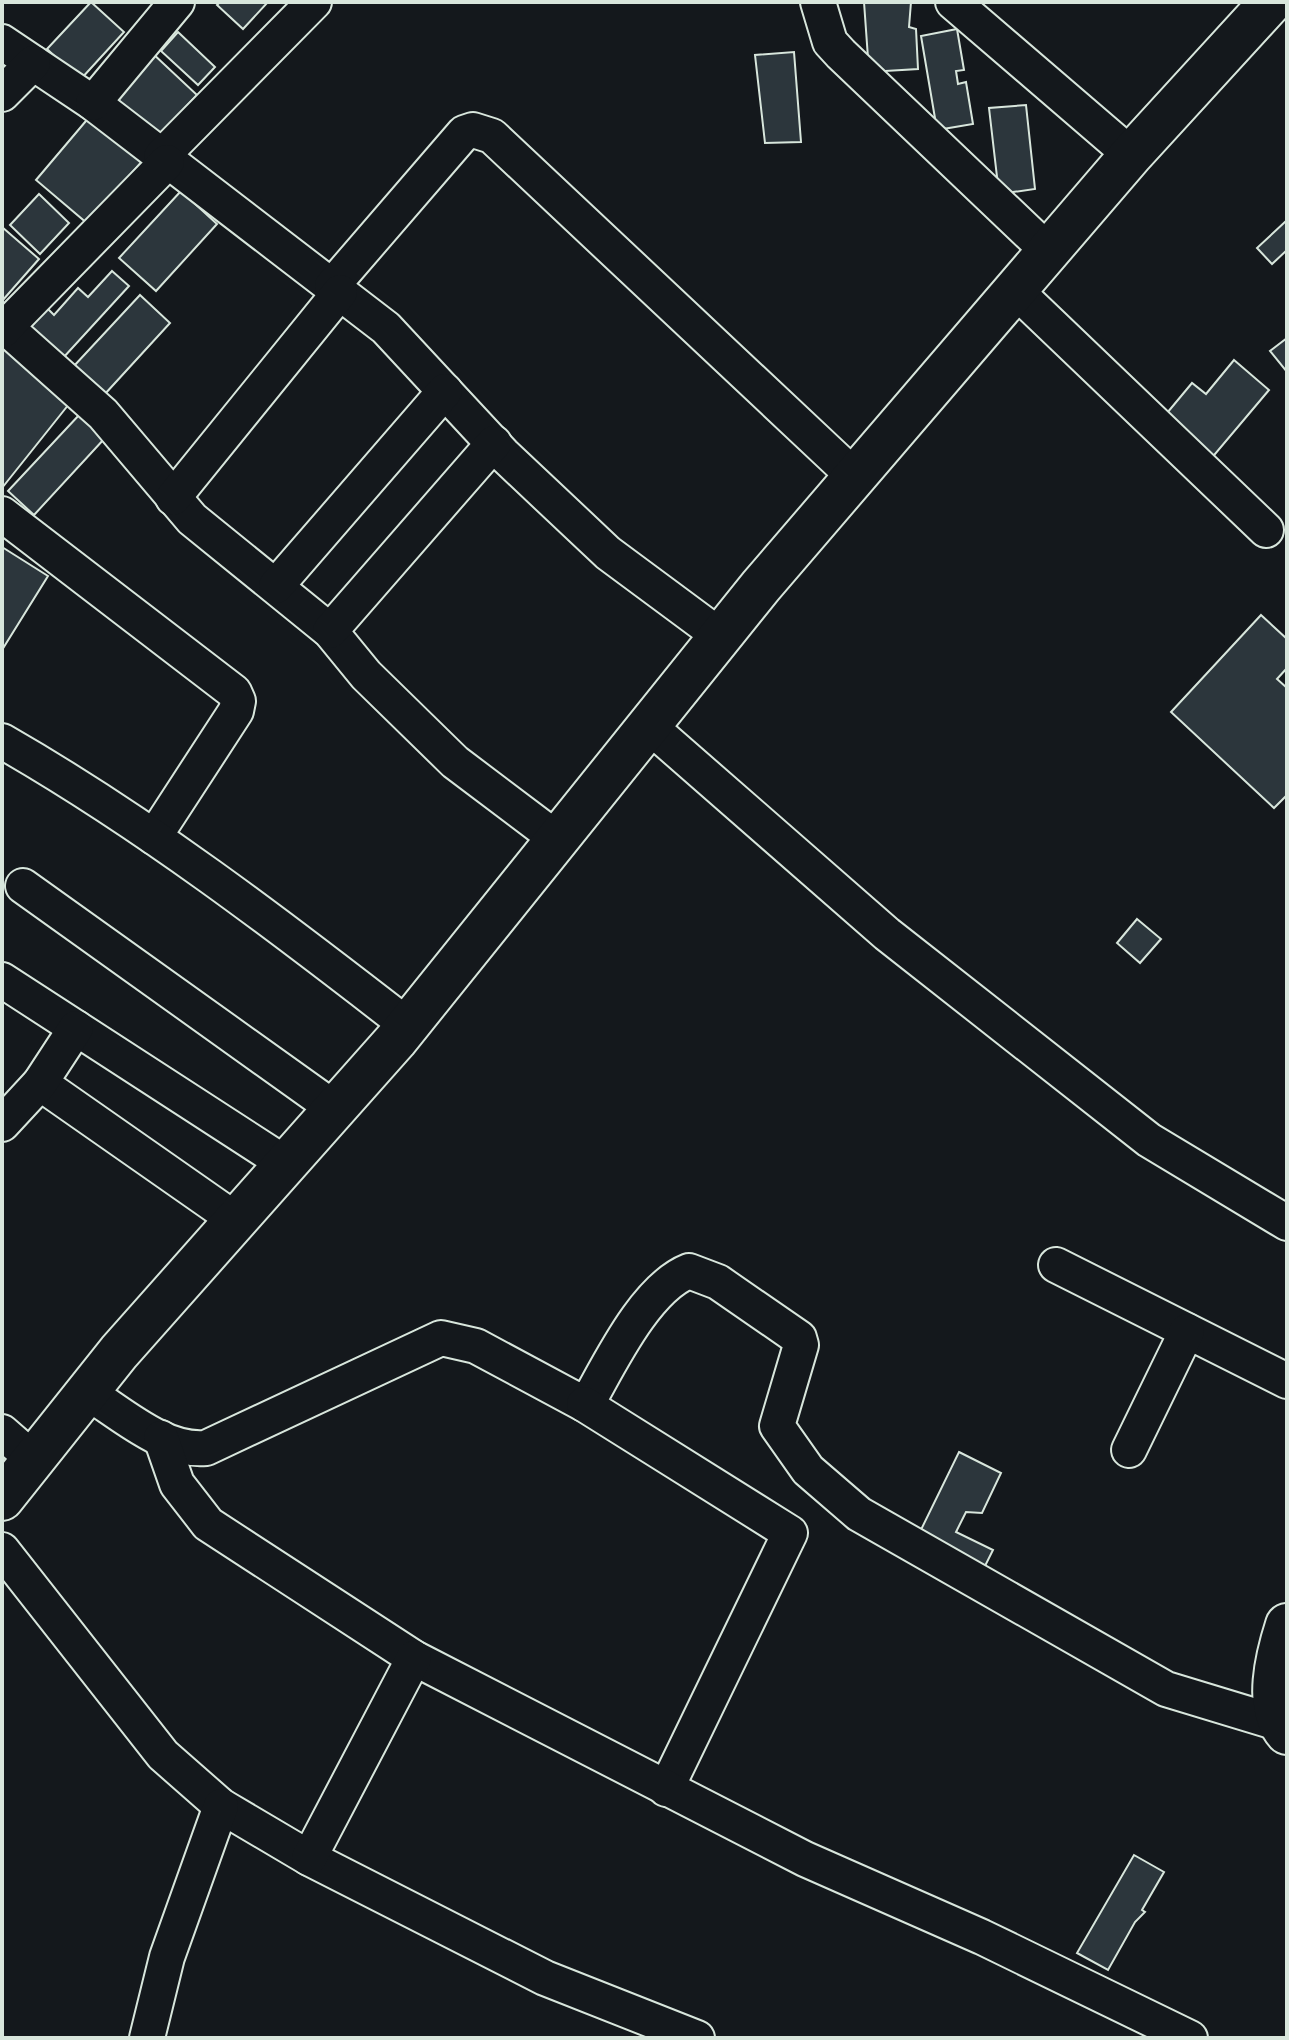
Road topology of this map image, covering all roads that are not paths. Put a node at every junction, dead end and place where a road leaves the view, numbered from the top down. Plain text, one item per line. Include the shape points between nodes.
1 (177, 2) edge
2 (314, 2) edge
3 (818, 2) edge
4 (953, 2) edge
5 (1271, 2) edge
6 (2, 42) edge
7 (33, 63) junction
8 (2, 94) edge
9 (93, 103) junction
10 (1131, 155) junction
11 (164, 160) junction
12 (1048, 251) junction
13 (336, 289) junction
14 (1015, 290) junction
15 (3, 327) edge
16 (445, 391) junction
17 (494, 443) junction
18 (855, 477) junction
19 (173, 498) junction
20 (2, 514) edge
21 (1266, 530) dead end
22 (276, 586) junction
23 (330, 631) junction
24 (720, 636) junction
25 (648, 725) junction
26 (2, 741) edge
27 (154, 837) junction
28 (557, 839) junction
29 (23, 886) dead end
30 (2, 980) edge
31 (407, 1025) junction
32 (76, 1028) junction
33 (40, 1083) junction
34 (335, 1109) junction
35 (2, 1124) edge
36 (286, 1164) junction
37 (236, 1220) junction
38 (1287, 1223) edge
39 (1056, 1265) dead end
40 (1187, 1331) junction
41 (1287, 1381) edge
42 (87, 1392) junction
43 (584, 1404) junction
44 (2, 1432) edge
45 (161, 1438) junction
46 (1129, 1450) dead end
47 (33, 1459) junction
48 (2, 1499) edge
49 (2, 1550) edge
50 (1287, 1625) edge
51 (414, 1658) junction
52 (1282, 1728) edge
53 (666, 1789) junction
54 (221, 1806) junction
55 (309, 1858) junction
56 (147, 2038) edge
57 (697, 2038) edge
58 (1190, 2038) edge

1 - 9 street
2 - 11 street
3 - 12 street via 830,42 841,54
4 - 10 street
5 - 10 street
6 - 7 street
7 - 8 street
7 - 9 street
9 - 11 street
10 - 12 street
11 - 13 street
11 - 15 street
12 - 14 street
13 - 16 street via 386,328
13 - 18 street via 464,133 482,132
13 - 19 street
14 - 18 street
14 - 21 street
15 - 19 street via 103,414
16 - 17 street
16 - 22 street
17 - 23 street
17 - 24 street via 608,553
18 - 24 street
19 - 22 street
20 - 27 street via 234,692 236,711
22 - 23 street
23 - 28 street via 366,675 455,762
24 - 25 street
25 - 28 street
25 - 38 street via 887,934 1149,1140
26 - 27 street
27 - 31 street
28 - 31 street
29 - 34 street
30 - 32 street
31 - 34 street
32 - 33 street
32 - 36 street
33 - 35 street
33 - 37 street
34 - 36 street
36 - 37 street
37 - 42 street
39 - 40 street
40 - 41 street
40 - 46 street
42 - 45 street
42 - 47 street
43 - 45 street via 476,1346 441,1338 206,1448 187,1450
43 - 52 street via 623,1340 673,1277 689,1271 718,1282 799,1338 777,1426 808,1470 859,1514 1166,1689
43 - 53 street via 790,1533
44 - 47 street
45 - 51 street via 177,1484 208,1524
47 - 48 street
49 - 54 street via 163,1755
50 - 52 street via 1275,1663
51 - 53 street
51 - 55 street
53 - 58 street
54 - 55 street
54 - 56 street via 167,1957
55 - 57 street via 545,1978

